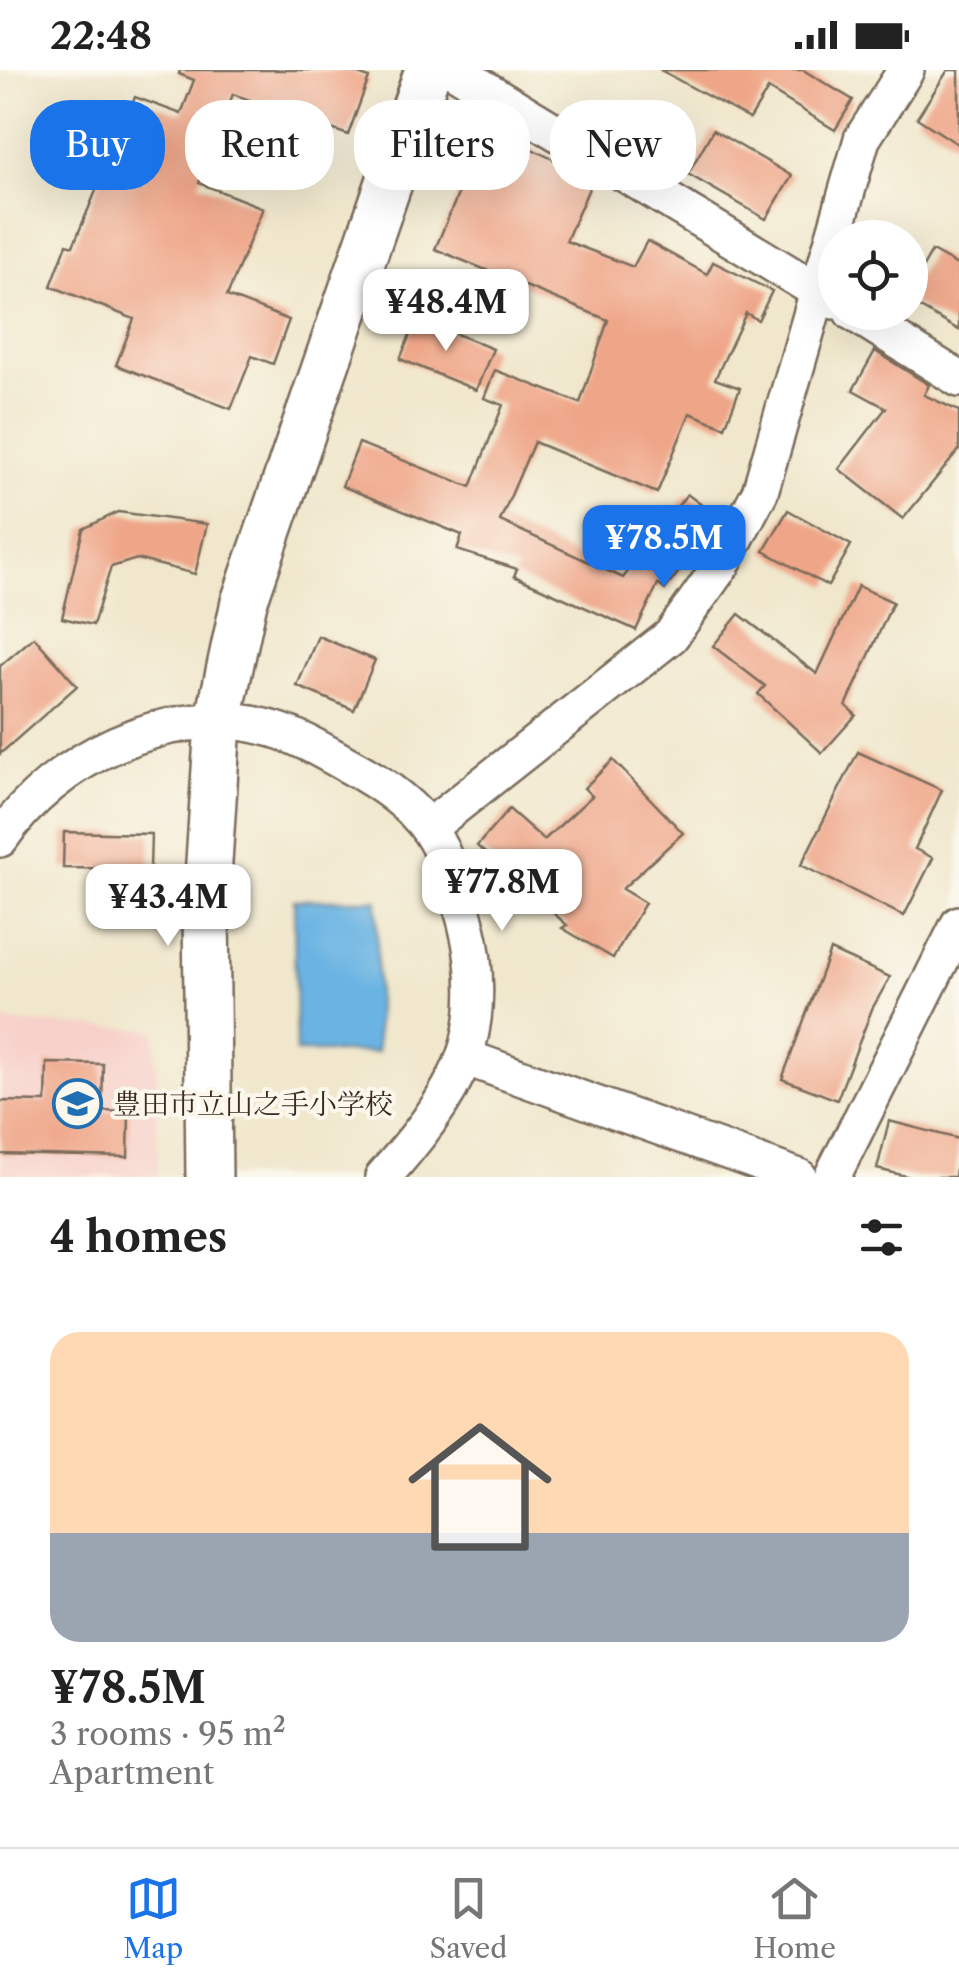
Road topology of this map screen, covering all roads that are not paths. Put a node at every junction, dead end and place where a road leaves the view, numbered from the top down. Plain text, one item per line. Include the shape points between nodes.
1 (428, 70) edge
2 (454, 70) edge
3 (906, 70) edge
4 (844, 220) edge
5 (818, 292) edge
6 (818, 321) edge
7 (881, 330) edge
8 (959, 379) edge
9 (218, 723) junction
10 (428, 828) junction
11 (0, 840) edge
12 (959, 924) edge
13 (464, 1057) junction
14 (209, 1177) edge
15 (383, 1177) edge
16 (799, 1177) edge
17 (832, 1177) edge

1 - 9 street via 244,602
2 - 5 street
3 - 4 street via 862,139
6 - 10 street via 760,492 722,564 671,636
7 - 8 street
9 - 10 street via 262,726 298,738 365,774
9 - 11 street via 169,728 90,758 20,809
9 - 14 street via 206,908
10 - 13 street via 457,890 472,946 474,1005
12 - 17 street
13 - 15 street via 424,1128
13 - 16 street

